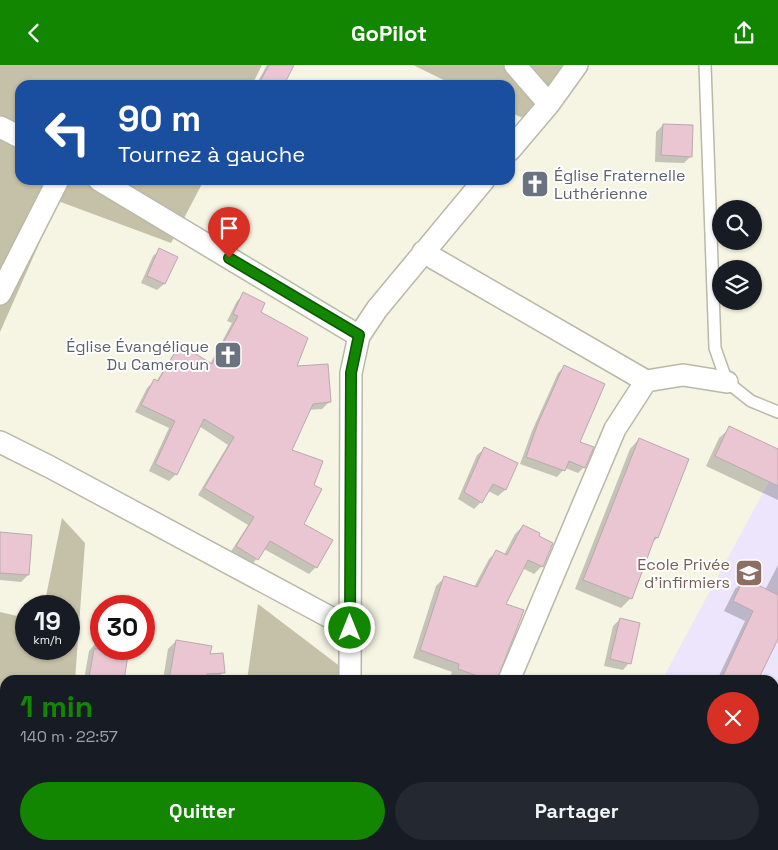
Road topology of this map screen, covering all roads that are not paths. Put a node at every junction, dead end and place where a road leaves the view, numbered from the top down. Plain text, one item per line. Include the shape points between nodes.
1 (515, 65) edge
2 (577, 65) edge
3 (705, 65) edge
4 (549, 103) junction
5 (0, 127) edge
6 (15, 134) edge
7 (515, 144) edge
8 (55, 185) edge
9 (107, 185) edge
10 (480, 185) edge
11 (423, 252) junction
12 (0, 294) edge
13 (359, 335) junction
14 (646, 381) junction
15 (727, 382) junction
16 (778, 412) edge
17 (0, 442) edge
18 (350, 628) junction
19 (350, 675) edge
20 (511, 675) edge

1 - 4 street
2 - 4 street
3 - 15 lane via 714,348
4 - 7 street
5 - 6 street
8 - 12 street
9 - 13 street
10 - 11 street
11 - 13 street
11 - 14 street
13 - 18 street via 351,373
14 - 15 street via 682,375
14 - 20 street via 615,429
15 - 16 lane via 751,401
17 - 18 street
18 - 19 street

